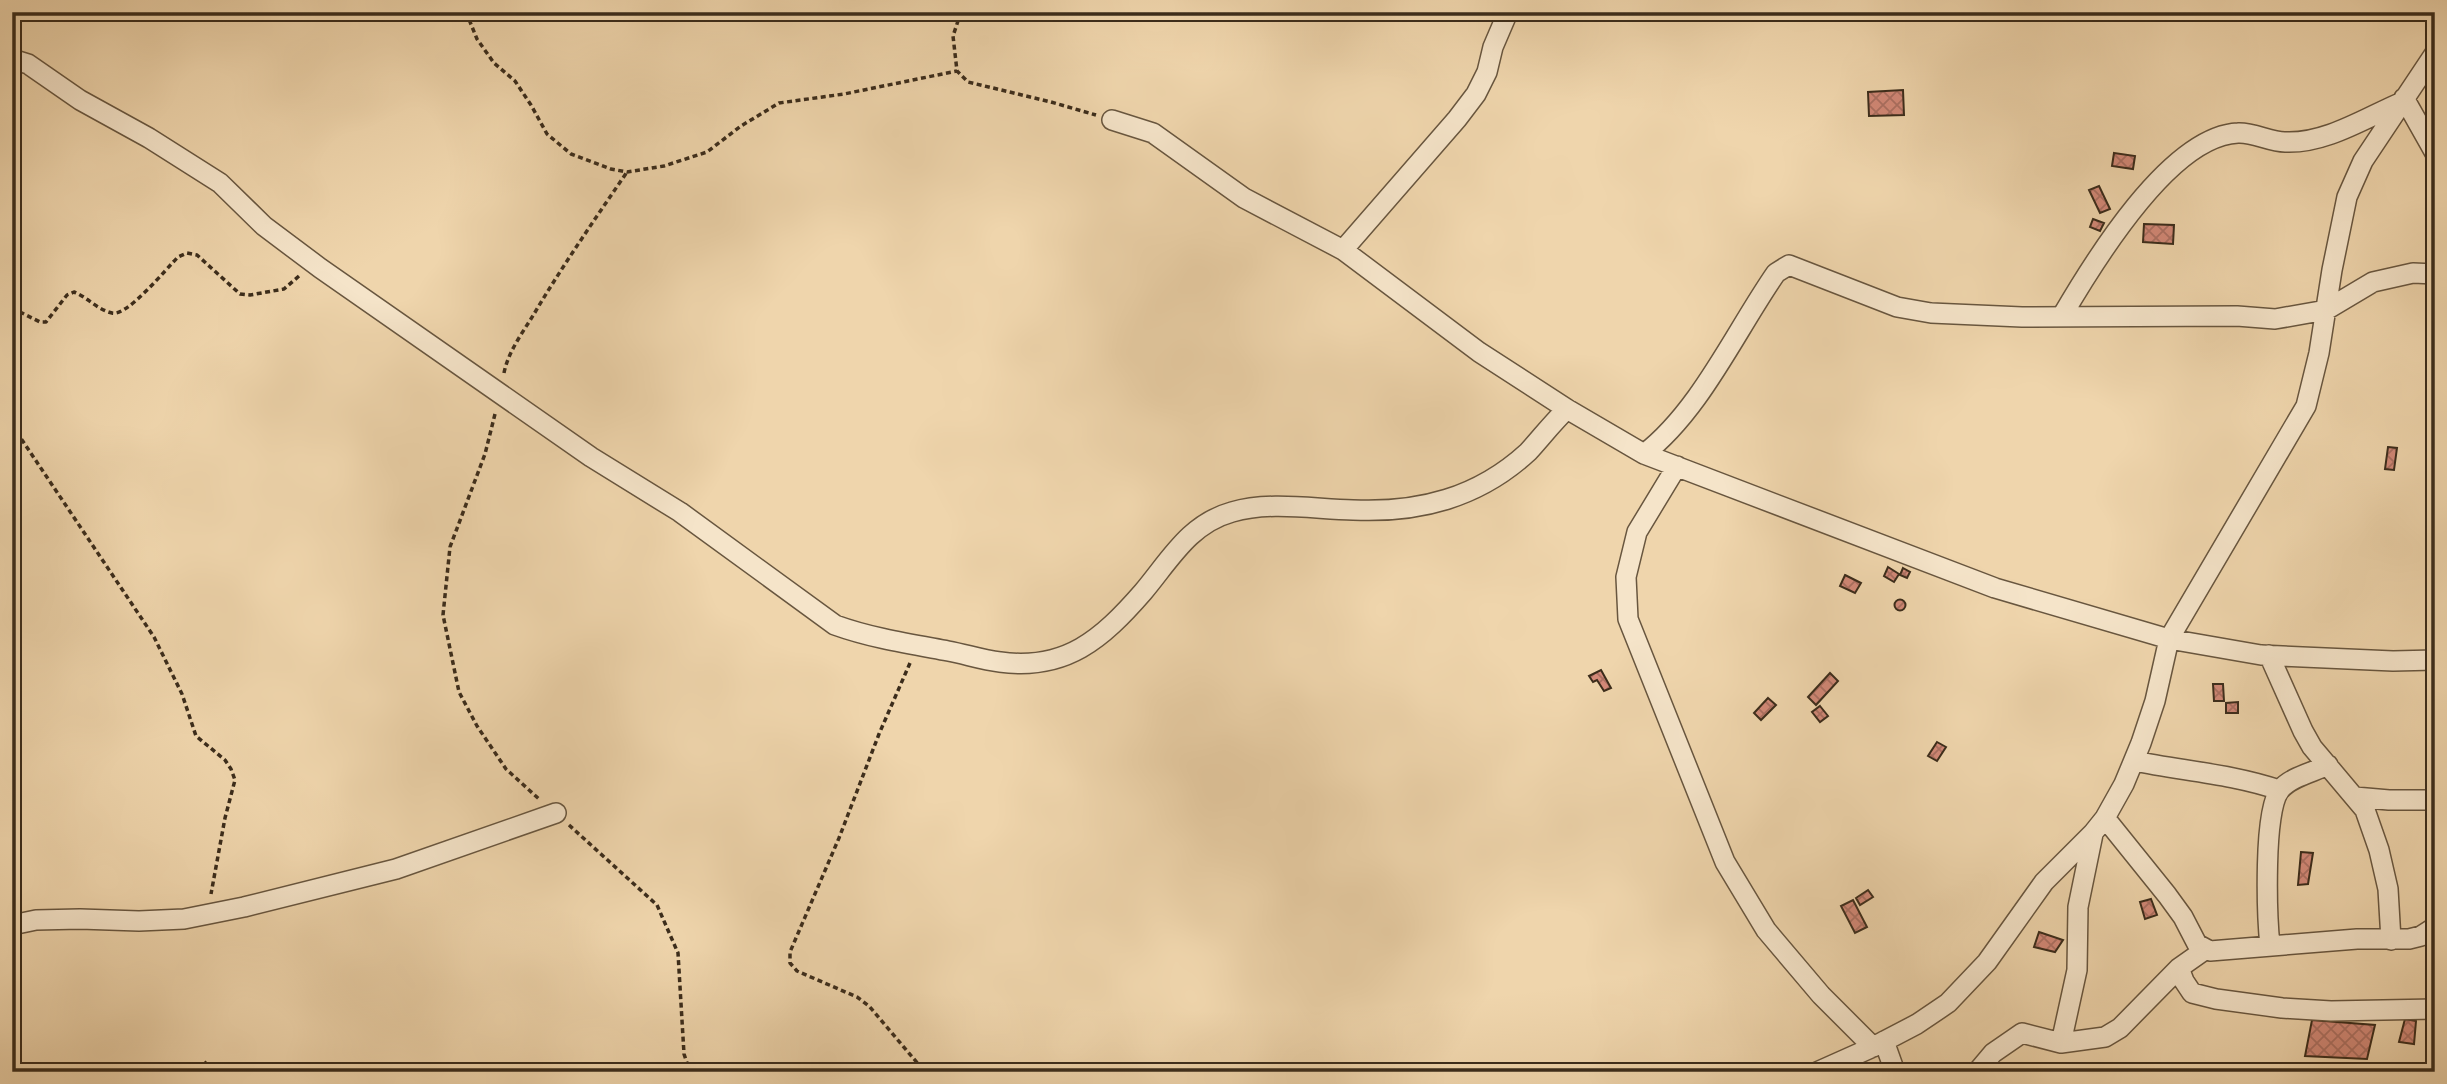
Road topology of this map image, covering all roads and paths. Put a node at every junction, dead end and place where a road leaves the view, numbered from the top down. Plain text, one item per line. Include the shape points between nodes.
1 (466, 12) edge
2 (961, 12) edge
3 (1508, 12) edge
4 (2435, 53) edge
5 (12, 59) edge
6 (957, 71) junction
7 (2402, 100) junction
8 (1112, 120) joint
9 (2435, 153) edge
10 (627, 172) junction
11 (1343, 250) junction
12 (320, 268) junction
13 (2435, 274) edge
14 (12, 307) edge
15 (2326, 310) junction
16 (2062, 316) junction
17 (501, 394) junction
18 (1567, 409) junction
19 (12, 425) edge
20 (1644, 454) junction
21 (1677, 466) junction
22 (2169, 639) junction
23 (918, 645) junction
24 (2269, 655) junction
25 (2435, 660) edge
26 (2134, 761) junction
27 (2328, 765) junction
28 (2279, 790) junction
29 (2355, 797) junction
30 (2435, 800) edge
31 (556, 813) junction
32 (2099, 826) junction
33 (208, 914) junction
34 (12, 925) edge
35 (2435, 927) edge
36 (2392, 940) junction
37 (2270, 946) junction
38 (2206, 949) junction
39 (2179, 968) junction
40 (2435, 1009) edge
41 (2061, 1043) junction
42 (1879, 1044) junction
43 (208, 1060) dead end
44 (198, 1072) edge
45 (690, 1072) edge
46 (925, 1072) edge
47 (1817, 1072) edge
48 (1895, 1072) edge
49 (1977, 1072) edge

1 - 10 path via 477,39 515,81 547,134 571,154
2 - 6 path via 953,36
3 - 11 street via 1476,94
4 - 7 street
5 - 12 street via 28,64 220,183 264,226
6 - 8 path via 968,82
6 - 10 path via 779,103 707,152
7 - 9 street
7 - 15 street via 2363,161 2347,197
7 - 16 street via 2324,136 2286,142 2239,133 2208,140 2176,163 2133,209 2090,267
8 - 11 street via 1153,133 1244,198
10 - 17 path via 523,332 506,364
11 - 18 street via 1479,352
12 - 14 path via 302,274 284,289 250,295 240,293 197,255 187,253 120,314 74,292 58,304 46,322
12 - 17 street
13 - 15 street via 2413,273 2373,282
15 - 16 street via 2275,319
15 - 22 street via 2306,406
16 - 20 street via 1931,313 1897,307 1789,265 1776,273 1685,412 1665,438
17 - 23 street via 680,512 835,625
17 - 31 path via 485,454 450,547 443,615 459,692 477,726 506,769
18 - 20 street
18 - 23 street via 1508,466 1478,488 1439,503 1395,510 1253,509 1212,520 1184,539 1142,593 1076,653 1041,663 1000,662
19 - 33 path via 154,637 182,694 196,736 231,769 235,780
20 - 21 street
21 - 22 street via 1996,588
21 - 42 street via 1637,532 1626,578 1628,619 1725,862 1766,930 1821,995
22 - 24 street
22 - 26 street via 2155,701
23 - 46 path via 878,734 789,963 869,1006
24 - 25 street
24 - 27 street via 2303,731
26 - 28 street via 2223,774
26 - 32 street
27 - 28 street
27 - 29 street
28 - 37 street via 2270,824
29 - 30 street
29 - 36 street via 2365,810 2379,850
31 - 33 street via 396,869
31 - 45 path via 657,905 678,953 684,1054
32 - 38 street via 2175,906 2193,939
32 - 41 street via 2078,907 2077,970
32 - 42 street via 2045,881 1966,986 1928,1017
33 - 34 street via 184,919 36,920
35 - 36 street via 2421,936
36 - 37 street
37 - 38 street
38 - 39 street
39 - 40 street via 2192,993 2216,999 2330,1011
39 - 41 street via 2120,1028 2105,1037
41 - 49 street via 2022,1033 1993,1053
42 - 47 street
42 - 48 street
43 - 44 path

